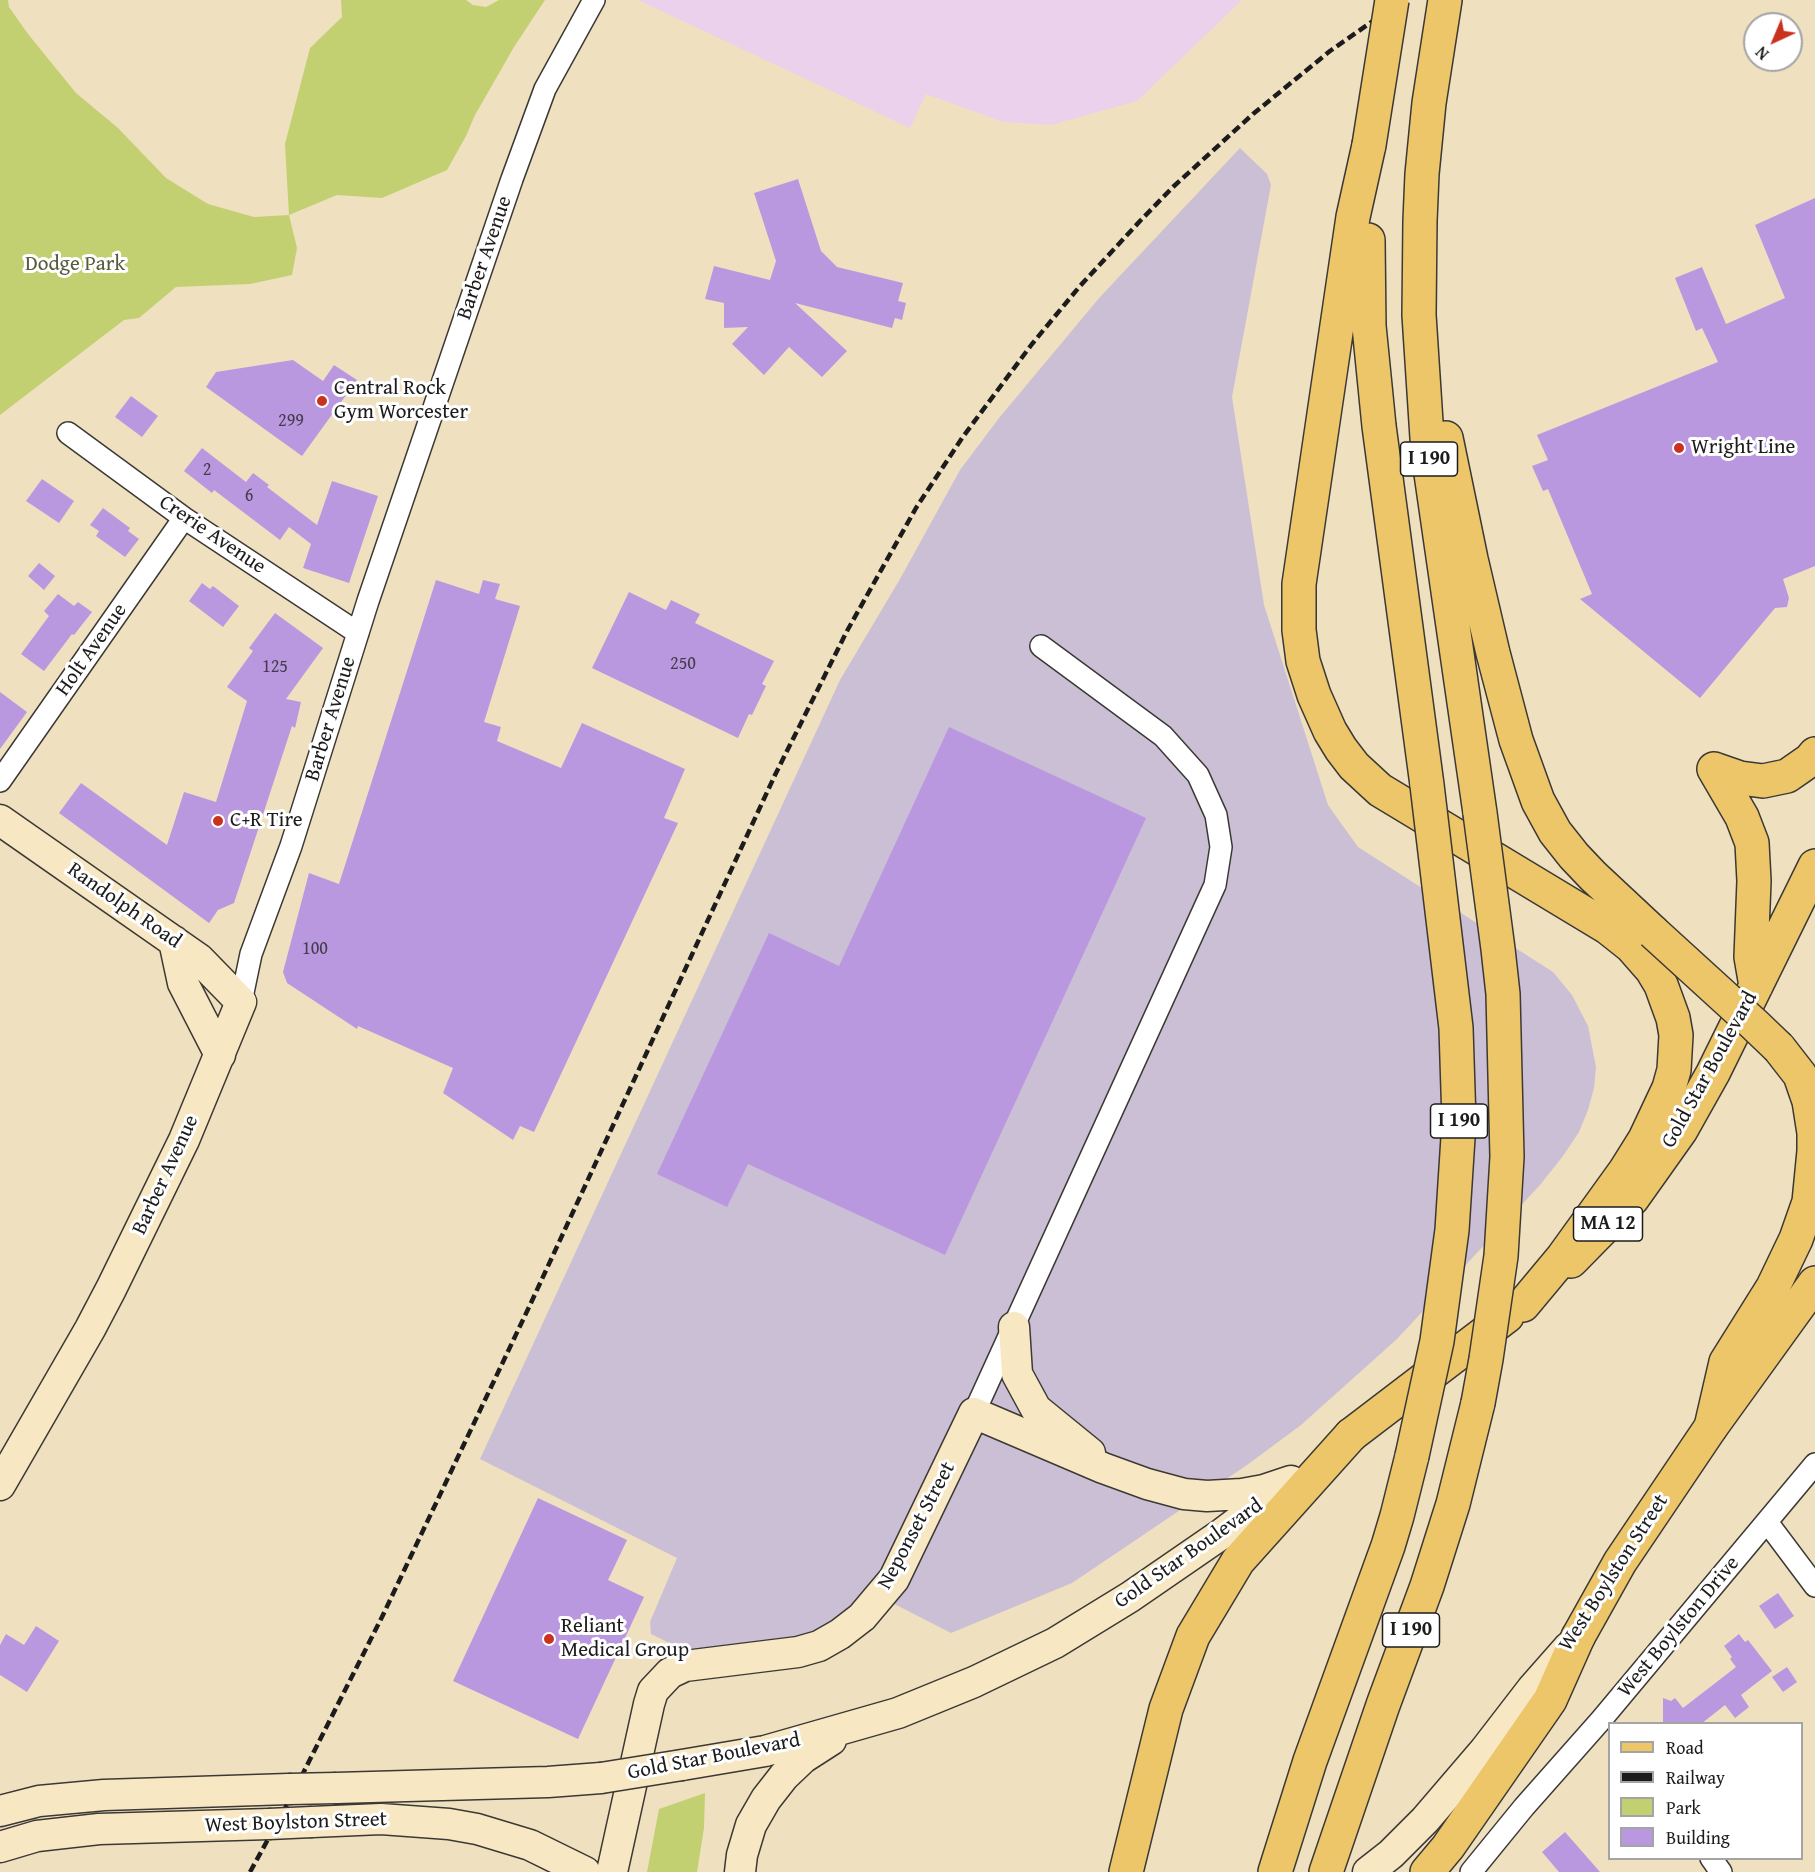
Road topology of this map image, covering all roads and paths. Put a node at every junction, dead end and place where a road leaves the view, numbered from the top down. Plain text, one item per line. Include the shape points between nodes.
1 (594, 0) edge
2 (1392, 0) edge
3 (1445, 0) edge
4 (1369, 145) junction
5 (1419, 308) junction
6 (68, 433) dead end
7 (184, 518) junction
8 (358, 633) junction
9 (1041, 646) dead end
10 (1815, 754) edge
11 (0, 781) edge
12 (0, 820) edge
13 (1815, 866) edge
14 (1815, 899) edge
15 (1779, 939) junction
16 (174, 941) junction
17 (1756, 986) junction
18 (241, 1002) junction
19 (220, 1055) junction
20 (1815, 1283) edge
21 (1523, 1305) junction
22 (1014, 1327) junction
23 (974, 1413) junction
24 (1711, 1427) junction
25 (1351, 1435) junction
26 (1815, 1464) edge
27 (1110, 1471) junction
28 (1291, 1481) junction
29 (0, 1485) edge
30 (1767, 1522) junction
31 (1815, 1586) edge
32 (1578, 1637) junction
33 (1166, 1709) junction
34 (860, 1724) junction
35 (1605, 1724) edge
36 (289, 1789) joint
37 (0, 1811) edge
38 (0, 1847) edge
39 (1713, 1860) edge
40 (1329, 1863) edge
41 (1384, 1863) edge
42 (579, 1869) edge
43 (612, 1872) edge
44 (740, 1872) edge
45 (1126, 1872) edge
46 (1143, 1872) edge
47 (1275, 1872) edge
48 (1368, 1872) edge
49 (1427, 1872) edge
50 (1471, 1872) edge
51 (1722, 1872) edge

1 - 8 street, Barber Avenue via 545,89
2 - 4 main road, I 190, bridge
3 - 5 main road, I 190 via 1420,210
4 - 21 main road via 1353,217 1299,584 1300,646 1307,676 1341,749 1380,790 1607,927 1631,946 1661,985 1676,1035 1669,1088 1645,1139 1563,1257
4 - 47 main road, I 190, bridge via 1372,357 1456,1028 1459,1122 1452,1230 1437,1341 1412,1456 1388,1546 1310,1761
5 - 24 main road, bridge via 1482,609 1513,729 1529,781 1546,817 1593,876 1779,1048 1805,1087 1812,1115 1814,1151 1809,1202 1773,1287 1726,1362
5 - 40 main road, I 190, bridge via 1428,453 1503,994 1507,1158 1501,1256 1486,1359 1453,1504
6 - 7 street, Crerie Avenue
7 - 8 street, Crerie Avenue
7 - 11 street, Holt Avenue
8 - 18 street, Barber Avenue via 291,846 251,954
9 - 22 street via 1163,736 1198,775 1216,815 1221,848 1215,885
10 - 17 main road via 1787,776 1763,782 1714,769 1752,843 1751,957
12 - 16 main road, Randolph Road
13 - 15 main road, Gold Star Boulevard / MA 12
14 - 15 main road
15 - 17 main road, Gold Star Boulevard / MA 12
16 - 18 main road, Randolph Road via 199,959
16 - 19 main road via 183,983
17 - 21 main road, Gold Star Boulevard / MA 12 via 1691,1113 1645,1181 1588,1245
18 - 19 main road, Barber Avenue
19 - 29 main road, Barber Avenue via 184,1140 111,1289
20 - 24 main road, West Boylston Street
21 - 25 main road, Gold Star Boulevard / MA 12
22 - 23 street
22 - 27 main road via 1017,1374 1036,1409
23 - 27 main road
23 - 43 main road, Neponset Street via 894,1579 862,1617 819,1646 685,1666 670,1673 653,1691
24 - 32 main road, West Boylston Street via 1620,1562
25 - 28 main road, Gold Star Boulevard / MA 12
25 - 33 main road via 1238,1561 1193,1636
26 - 30 street, West Boylston Drive
27 - 28 main road via 1196,1495 1242,1494
28 - 34 main road, Gold Star Boulevard / MA 12 via 1177,1565 1055,1643 974,1682
30 - 31 street
30 - 35 street, West Boylston Drive
32 - 41 main road, West Boylston Street via 1485,1750
32 - 49 main road via 1550,1700
33 - 45 main road
33 - 46 main road
34 - 36 main road, Gold Star Boulevard / MA 12, bridge via 765,1751 601,1778
34 - 44 main road via 803,1758 766,1799 751,1825
35 - 50 street, West Boylston Drive via 1524,1808
36 - 37 main road, West Boylston Street / MA 12 via 104,1795 53,1799
38 - 42 main road, West Boylston Street, bridge via 37,1836 99,1829 381,1819 477,1829 530,1845
39 - 51 street
41 - 48 main road, West Boylston Street

